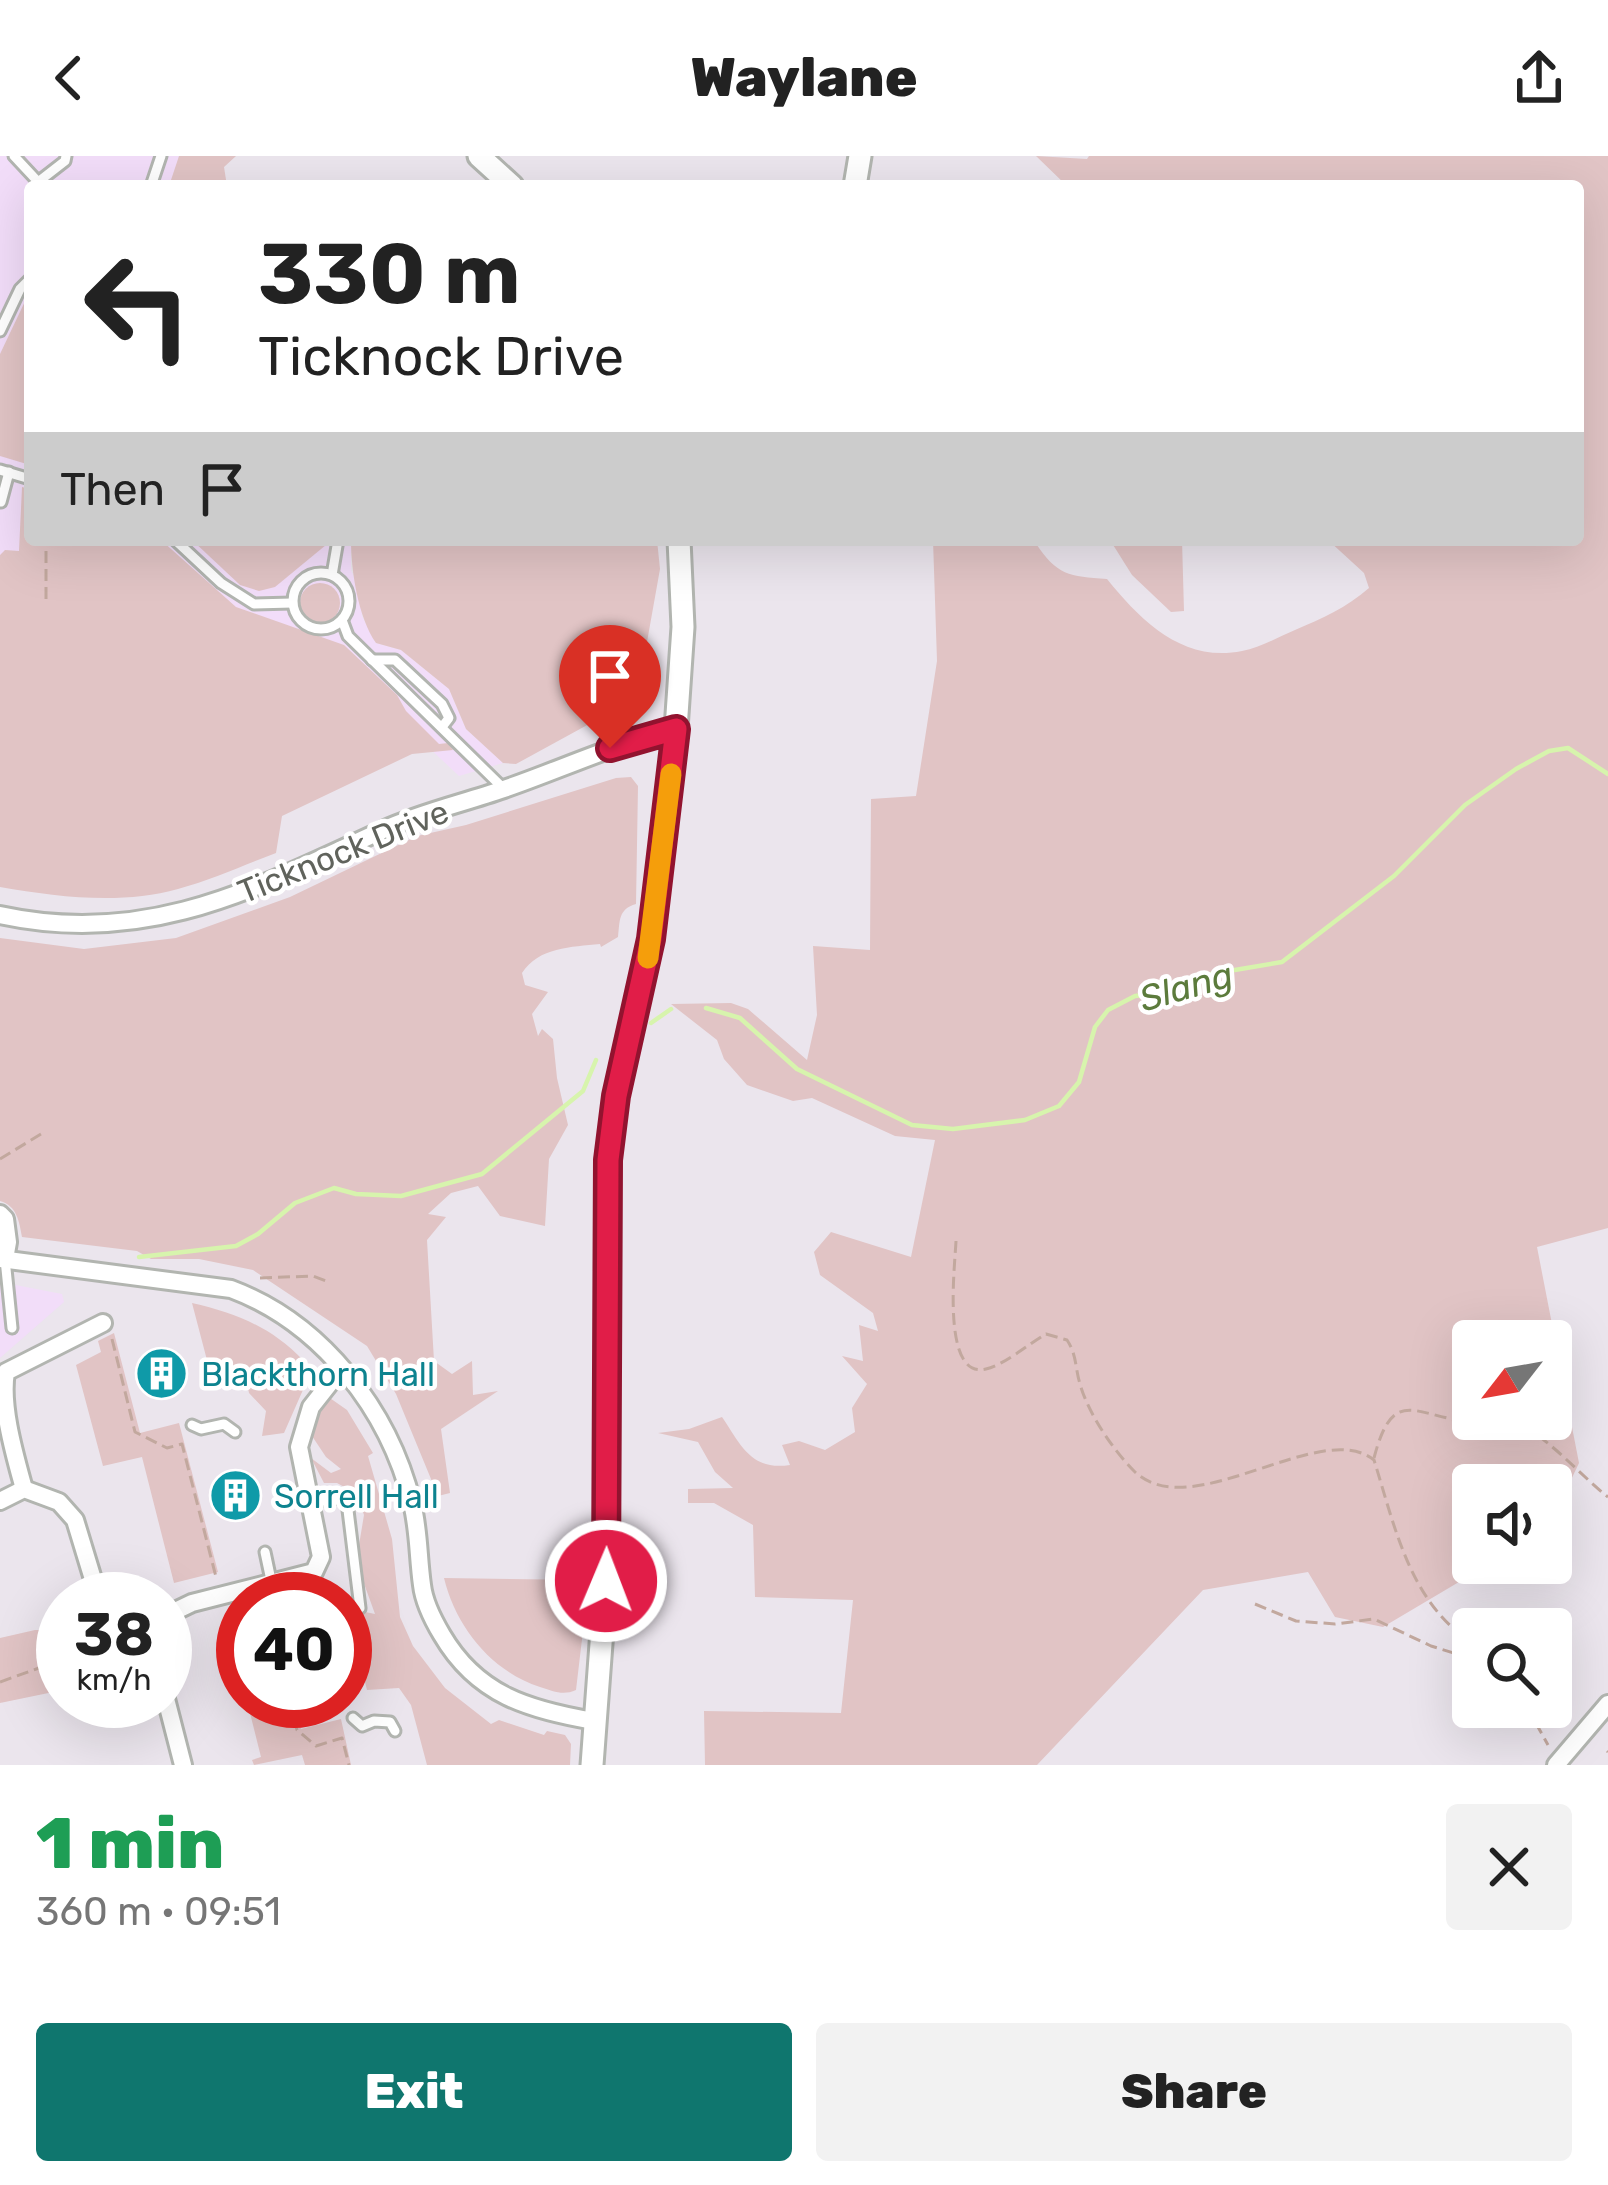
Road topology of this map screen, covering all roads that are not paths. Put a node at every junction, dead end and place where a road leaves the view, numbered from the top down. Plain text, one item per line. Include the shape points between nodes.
1 (14, 156) edge
2 (66, 156) edge
3 (479, 156) edge
4 (36, 180) edge
5 (44, 180) edge
6 (505, 180) edge
7 (24, 285) edge
8 (0, 331) edge
9 (4, 471) edge
10 (1, 502) edge
11 (181, 546) edge
12 (337, 546) edge
13 (680, 546) edge
14 (332, 575) junction
15 (292, 603) junction
16 (342, 620) junction
17 (372, 660) junction
18 (442, 728) junction
19 (676, 729) junction
20 (504, 789) junction
21 (0, 915) edge
22 (0, 1214) edge
23 (2, 1259) edge
24 (104, 1323) road end
25 (12, 1328) dead end
26 (81, 1334) junction
27 (89, 1353) dead end
28 (341, 1369) junction
29 (192, 1424) dead end
30 (235, 1432) dead end
31 (24, 1489) junction
32 (0, 1501) edge
33 (312, 1503) junction
34 (265, 1552) dead end
35 (91, 1572) edge
36 (269, 1572) edge
37 (314, 1572) edge
38 (354, 1572) edge
39 (1608, 1704) edge
40 (594, 1720) junction
41 (372, 1722) edge
42 (173, 1728) edge
43 (395, 1731) dead end
44 (1558, 1763) edge
45 (183, 1765) edge
46 (592, 1765) edge

1 - 4 lane
2 - 5 lane
3 - 6 street
7 - 8 lane
9 - 10 lane
11 - 15 lane via 254,604
12 - 14 lane
13 - 19 street
14 - 15 lane via 304,578
14 - 16 lane via 349,595
15 - 16 lane via 316,630
16 - 17 lane
17 - 18 lane
17 - 18 lane via 395,661 442,704
18 - 20 lane
19 - 20 street, Ticknock Drive
19 - 40 street via 651,939 608,1160 607,1563
20 - 21 street, Ticknock Drive via 408,819 289,876 184,913 94,925
22 - 23 street via 8,1242
23 - 25 lane
23 - 28 street via 231,1289 286,1317
24 - 26 street
26 - 27 street
26 - 31 street via 13,1366 1,1385
28 - 33 street via 311,1407 299,1447
28 - 40 street via 401,1464 422,1587 452,1652 509,1700
29 - 30 lane
31 - 32 street
31 - 35 street via 59,1502 75,1520
33 - 37 street via 321,1557
33 - 38 lane via 346,1502
34 - 36 lane
39 - 44 street
40 - 46 street
41 - 43 lane via 389,1722
42 - 45 street

